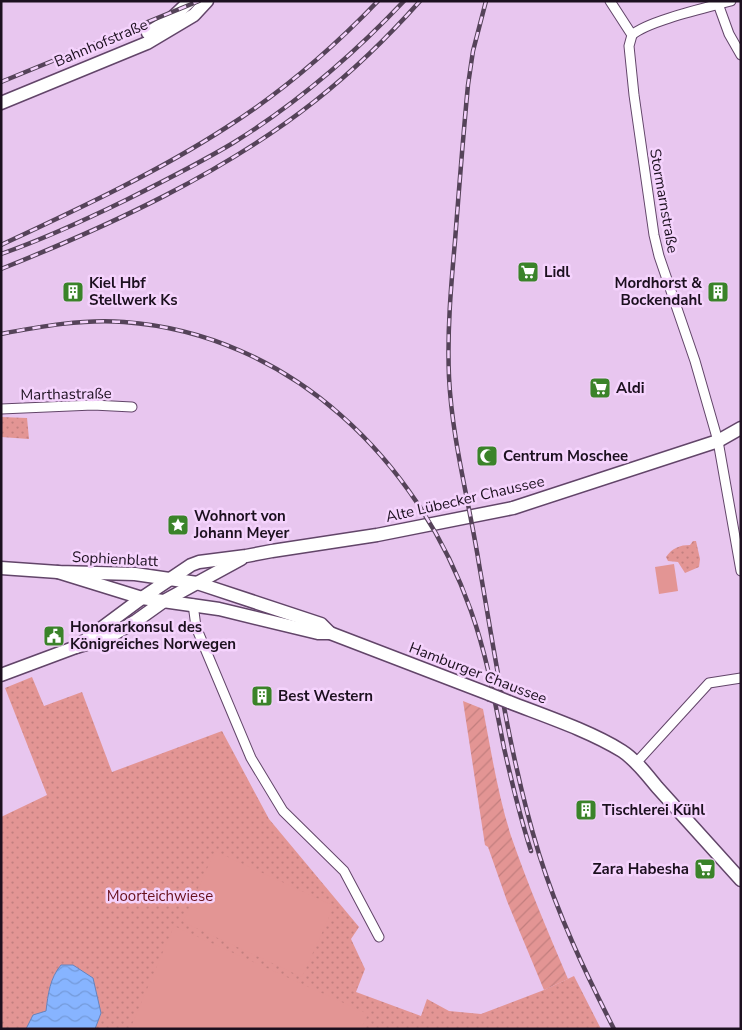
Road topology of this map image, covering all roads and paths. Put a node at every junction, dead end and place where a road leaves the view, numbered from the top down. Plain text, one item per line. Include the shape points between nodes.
1 (190, 1) edge
2 (207, 1) edge
3 (610, 1) edge
4 (731, 1) edge
5 (718, 3) edge
6 (632, 35) junction
7 (741, 55) edge
8 (1, 94) edge
9 (1, 103) edge
10 (132, 407) dead end
11 (1, 409) edge
12 (741, 428) edge
13 (718, 441) junction
14 (738, 544) edge
15 (246, 556) junction
16 (1, 568) edge
17 (741, 571) edge
18 (58, 572) junction
19 (170, 579) junction
20 (197, 583) junction
21 (142, 598) junction
22 (164, 601) junction
23 (193, 604) junction
24 (330, 633) junction
25 (76, 647) junction
26 (1, 676) edge
27 (741, 678) edge
28 (613, 747) junction
29 (636, 763) junction
30 (657, 787) junction
31 (741, 880) edge
32 (379, 937) dead end

1 - 8 main road, Bahnhofstraße via 171,19 141,37
2 - 9 main road, Bahnhofstraße via 194,15 147,43
3 - 6 street
4 - 5 street
5 - 6 street via 638,29
5 - 7 street
6 - 13 street, Stormarnstraße via 629,46 632,74 654,235
10 - 11 street, Marthastraße via 93,405
12 - 13 main road, Alte Lübecker Chaussee
13 - 14 street, Stormarnstraße
13 - 15 main road, Alte Lübecker Chaussee via 513,508 377,536
14 - 17 street, Stormarnstraße
15 - 19 main road, Alte Lübecker Chaussee via 199,562
15 - 20 main road, Alte Lübecker Chaussee
16 - 18 main road, Sophienblatt
18 - 19 main road, Sophienblatt via 135,574
18 - 21 main road, Sophienblatt
19 - 20 main road, Sophienblatt
19 - 21 main road, Alte Lübecker Chaussee
20 - 22 main road, Alte Lübecker Chaussee
20 - 24 main road, Hamburger Chaussee via 321,624
21 - 22 main road, Sophienblatt
21 - 25 main road, Alte Lübecker Chaussee
22 - 23 main road, Hamburger Chaussee
22 - 25 main road, Alte Lübecker Chaussee via 109,637
23 - 24 main road, Hamburger Chaussee
23 - 32 street via 196,627 251,758 283,811 344,871
24 - 28 main road, Hamburger Chaussee, bridge via 509,702
25 - 26 main road
27 - 29 street via 709,683
28 - 29 main road, Hamburger Chaussee
28 - 30 main road, Hamburger Chaussee via 645,782
29 - 30 main road, Hamburger Chaussee
30 - 31 main road, Hamburger Chaussee

